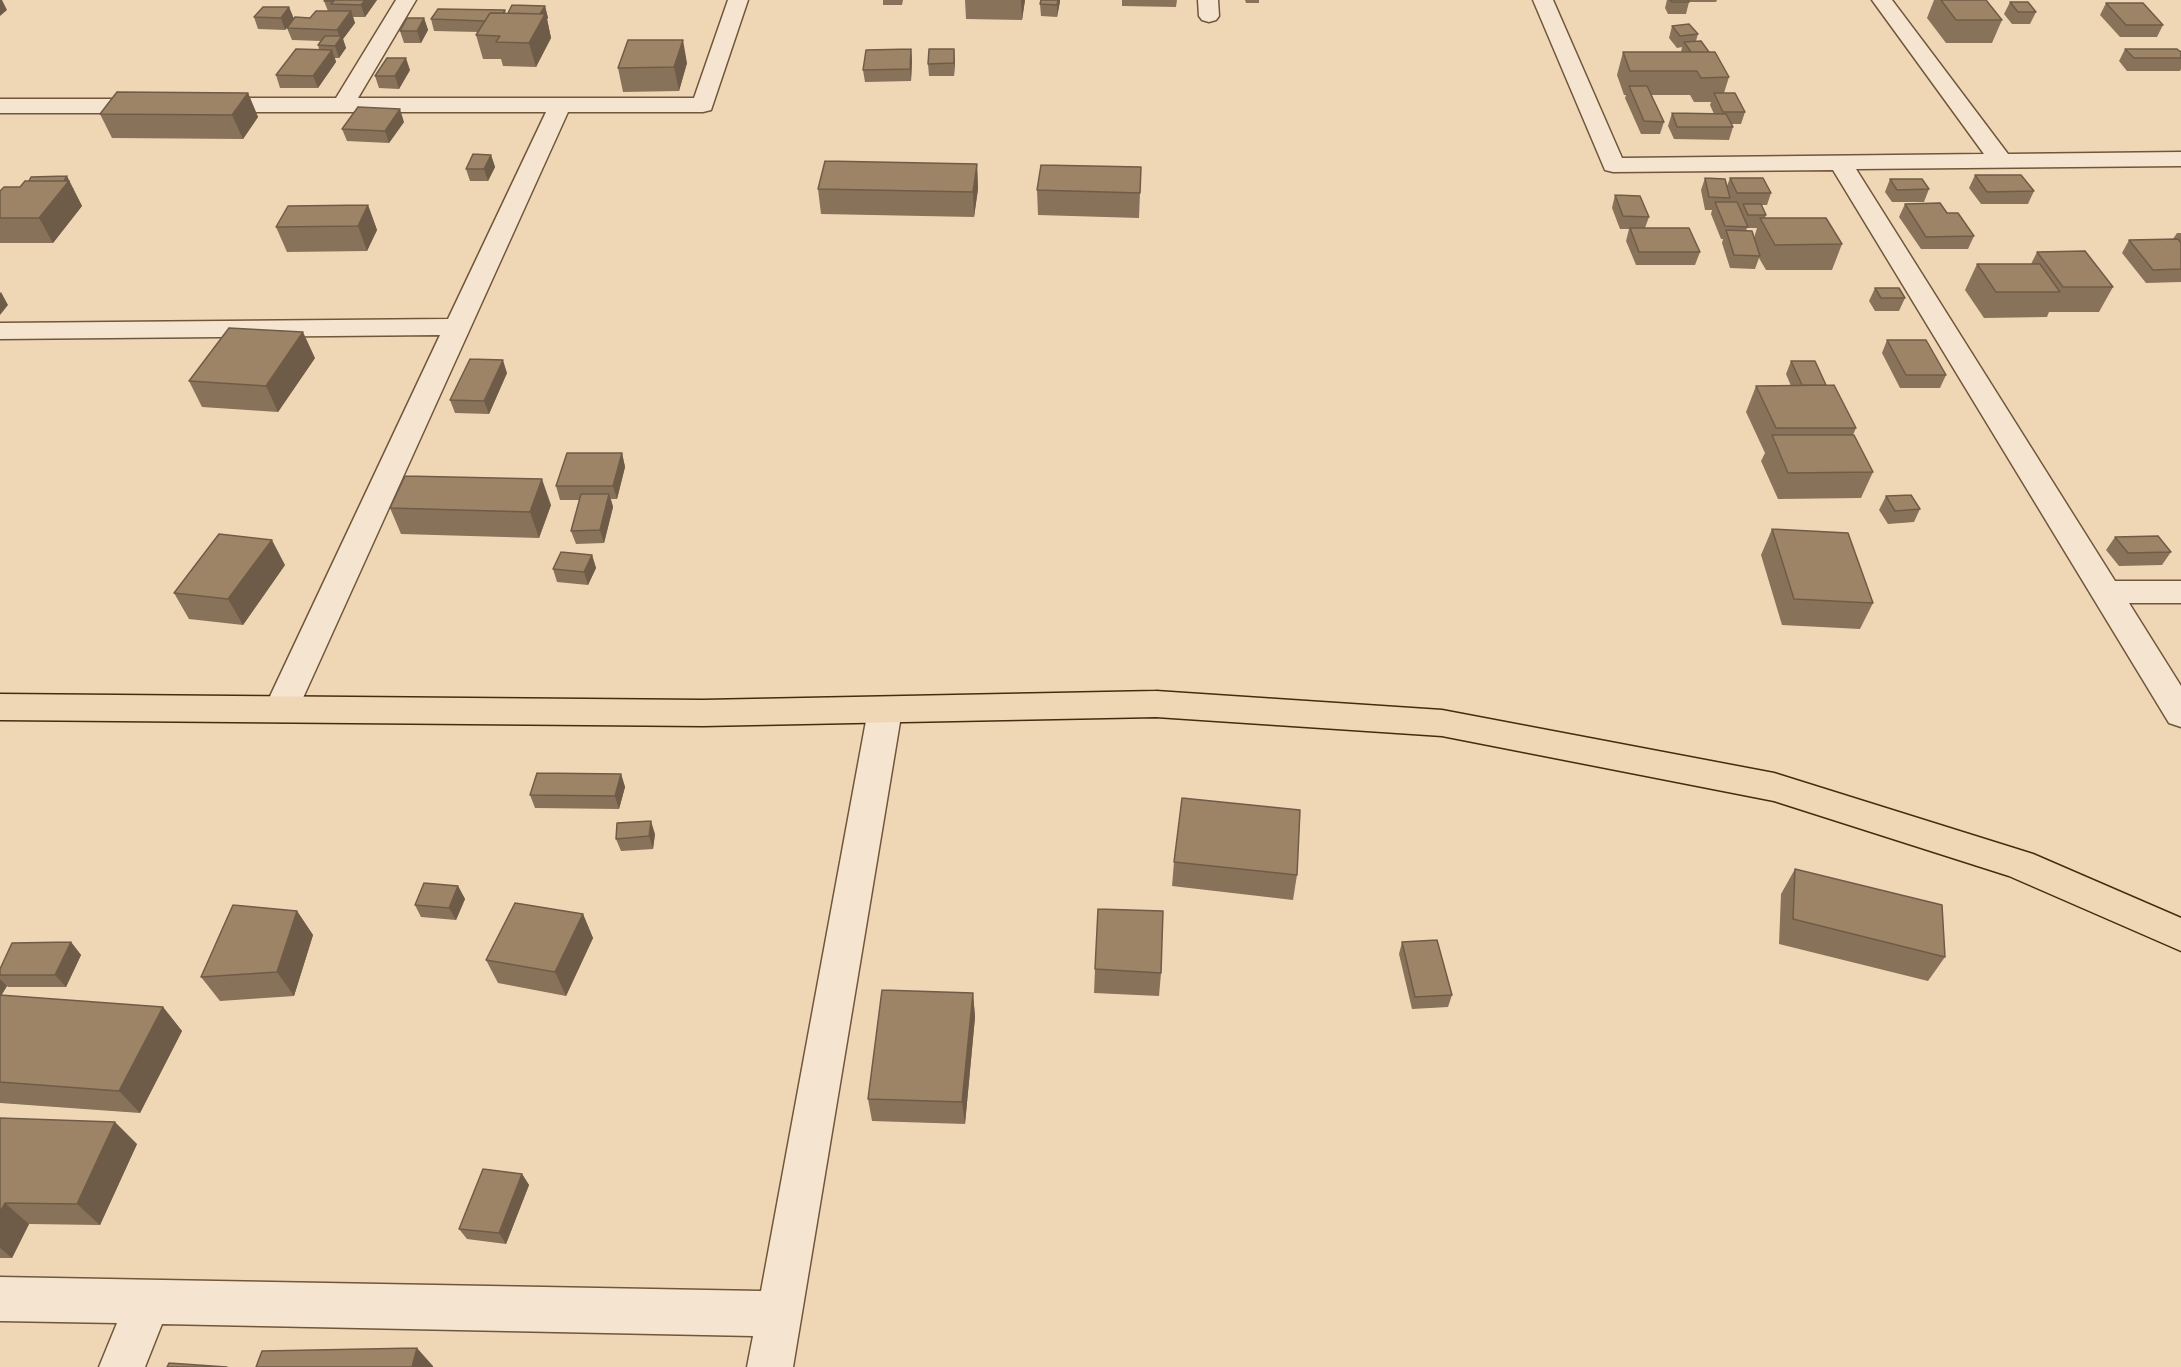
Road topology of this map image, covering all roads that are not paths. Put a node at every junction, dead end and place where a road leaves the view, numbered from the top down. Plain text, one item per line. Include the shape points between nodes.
1 (406, 0) edge
2 (738, 0) edge
3 (1543, 0) edge
4 (1882, 0) edge
5 (343, 105) junction
6 (560, 105) junction
7 (0, 106) edge
8 (2170, 160) edge
9 (2001, 161) junction
10 (1840, 162) junction
11 (2181, 185) edge
12 (457, 327) junction
13 (0, 331) edge
14 (2106, 592) junction
15 (2181, 592) edge
16 (0, 707) edge
17 (281, 709) junction
18 (885, 710) junction
19 (2181, 714) edge
20 (2181, 935) edge
21 (0, 1299) edge
22 (150, 1301) junction
23 (780, 1314) junction
24 (122, 1367) edge
25 (771, 1367) edge

1 - 5 street
2 - 6 street via 703,105
3 - 10 street via 1613,165
4 - 9 street
5 - 6 street
5 - 7 street
6 - 12 street
8 - 9 street
8 - 11 street
9 - 10 street
10 - 14 street
12 - 13 street
12 - 17 street
14 - 15 street
14 - 19 street
16 - 17 main road
17 - 18 main road via 703,713
18 - 20 main road via 1156,704 1442,723 1774,787 2020,865
18 - 23 street
21 - 22 street
22 - 23 street
22 - 24 street
23 - 25 street

